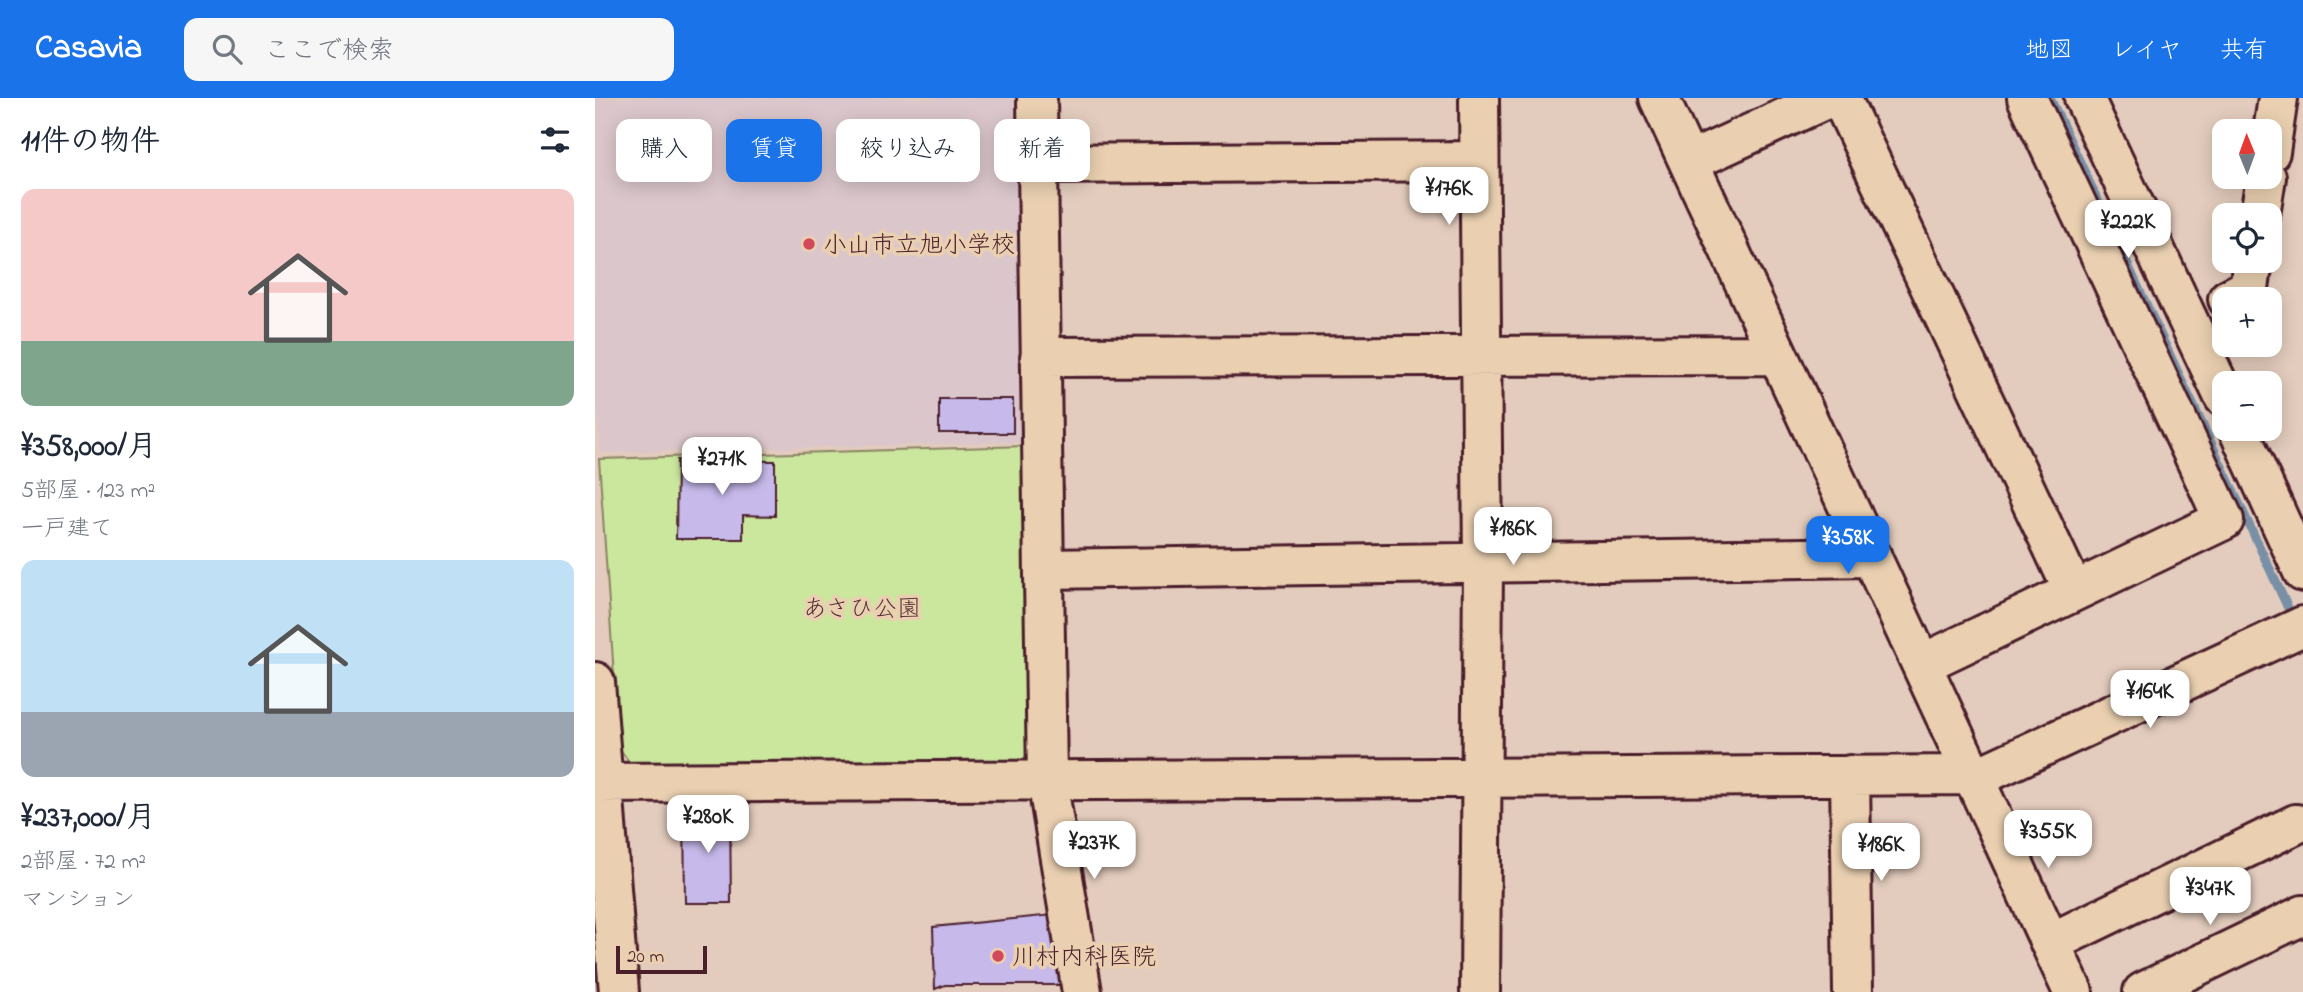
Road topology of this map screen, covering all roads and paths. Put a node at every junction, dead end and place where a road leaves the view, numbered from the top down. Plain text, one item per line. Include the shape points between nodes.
1 (1037, 98) edge
2 (1479, 98) edge
3 (1659, 98) edge
4 (1828, 98) edge
5 (1841, 98) edge
6 (2027, 98) edge
7 (2084, 98) edge
8 (2278, 98) edge
9 (1037, 119) edge
10 (2275, 119) edge
11 (1478, 160) junction
12 (1689, 162) junction
13 (1090, 164) edge
14 (1037, 182) edge
15 (2212, 307) edge
16 (2189, 319) junction
17 (1777, 355) junction
18 (1480, 356) junction
19 (1040, 357) junction
20 (2212, 371) edge
21 (2243, 441) edge
22 (1872, 556) junction
23 (1483, 564) junction
24 (1045, 569) junction
25 (2303, 572) edge
26 (2073, 590) junction
27 (2303, 626) edge
28 (1921, 664) junction
29 (595, 682) edge
30 (1850, 775) junction
31 (1972, 777) junction
32 (1480, 778) junction
33 (1048, 780) junction
34 (599, 783) edge
35 (2296, 824) dead end
36 (2303, 915) edge
37 (2050, 943) junction
38 (619, 992) edge
39 (1082, 992) edge
40 (1480, 992) edge
41 (1853, 992) edge
42 (2073, 992) edge
43 (2143, 992) edge

1 - 9 street
2 - 11 street
3 - 12 street
4 - 12 street
5 - 26 street
6 - 26 street via 2224,520
7 - 16 street
8 - 10 street
11 - 13 street
11 - 18 street
12 - 17 street
14 - 19 street
15 - 16 street
16 - 20 street
17 - 18 street
17 - 22 street
18 - 19 street
18 - 23 street
19 - 24 street
21 - 25 street
22 - 23 street
22 - 28 street
23 - 24 street
23 - 32 street
24 - 33 street
26 - 28 street
27 - 31 street
28 - 31 street
29 - 34 street
30 - 31 street
30 - 32 street
30 - 41 street
31 - 37 street
32 - 33 street
32 - 40 street
33 - 34 street
33 - 39 street
34 - 38 street
35 - 37 street
36 - 43 street
37 - 42 street

